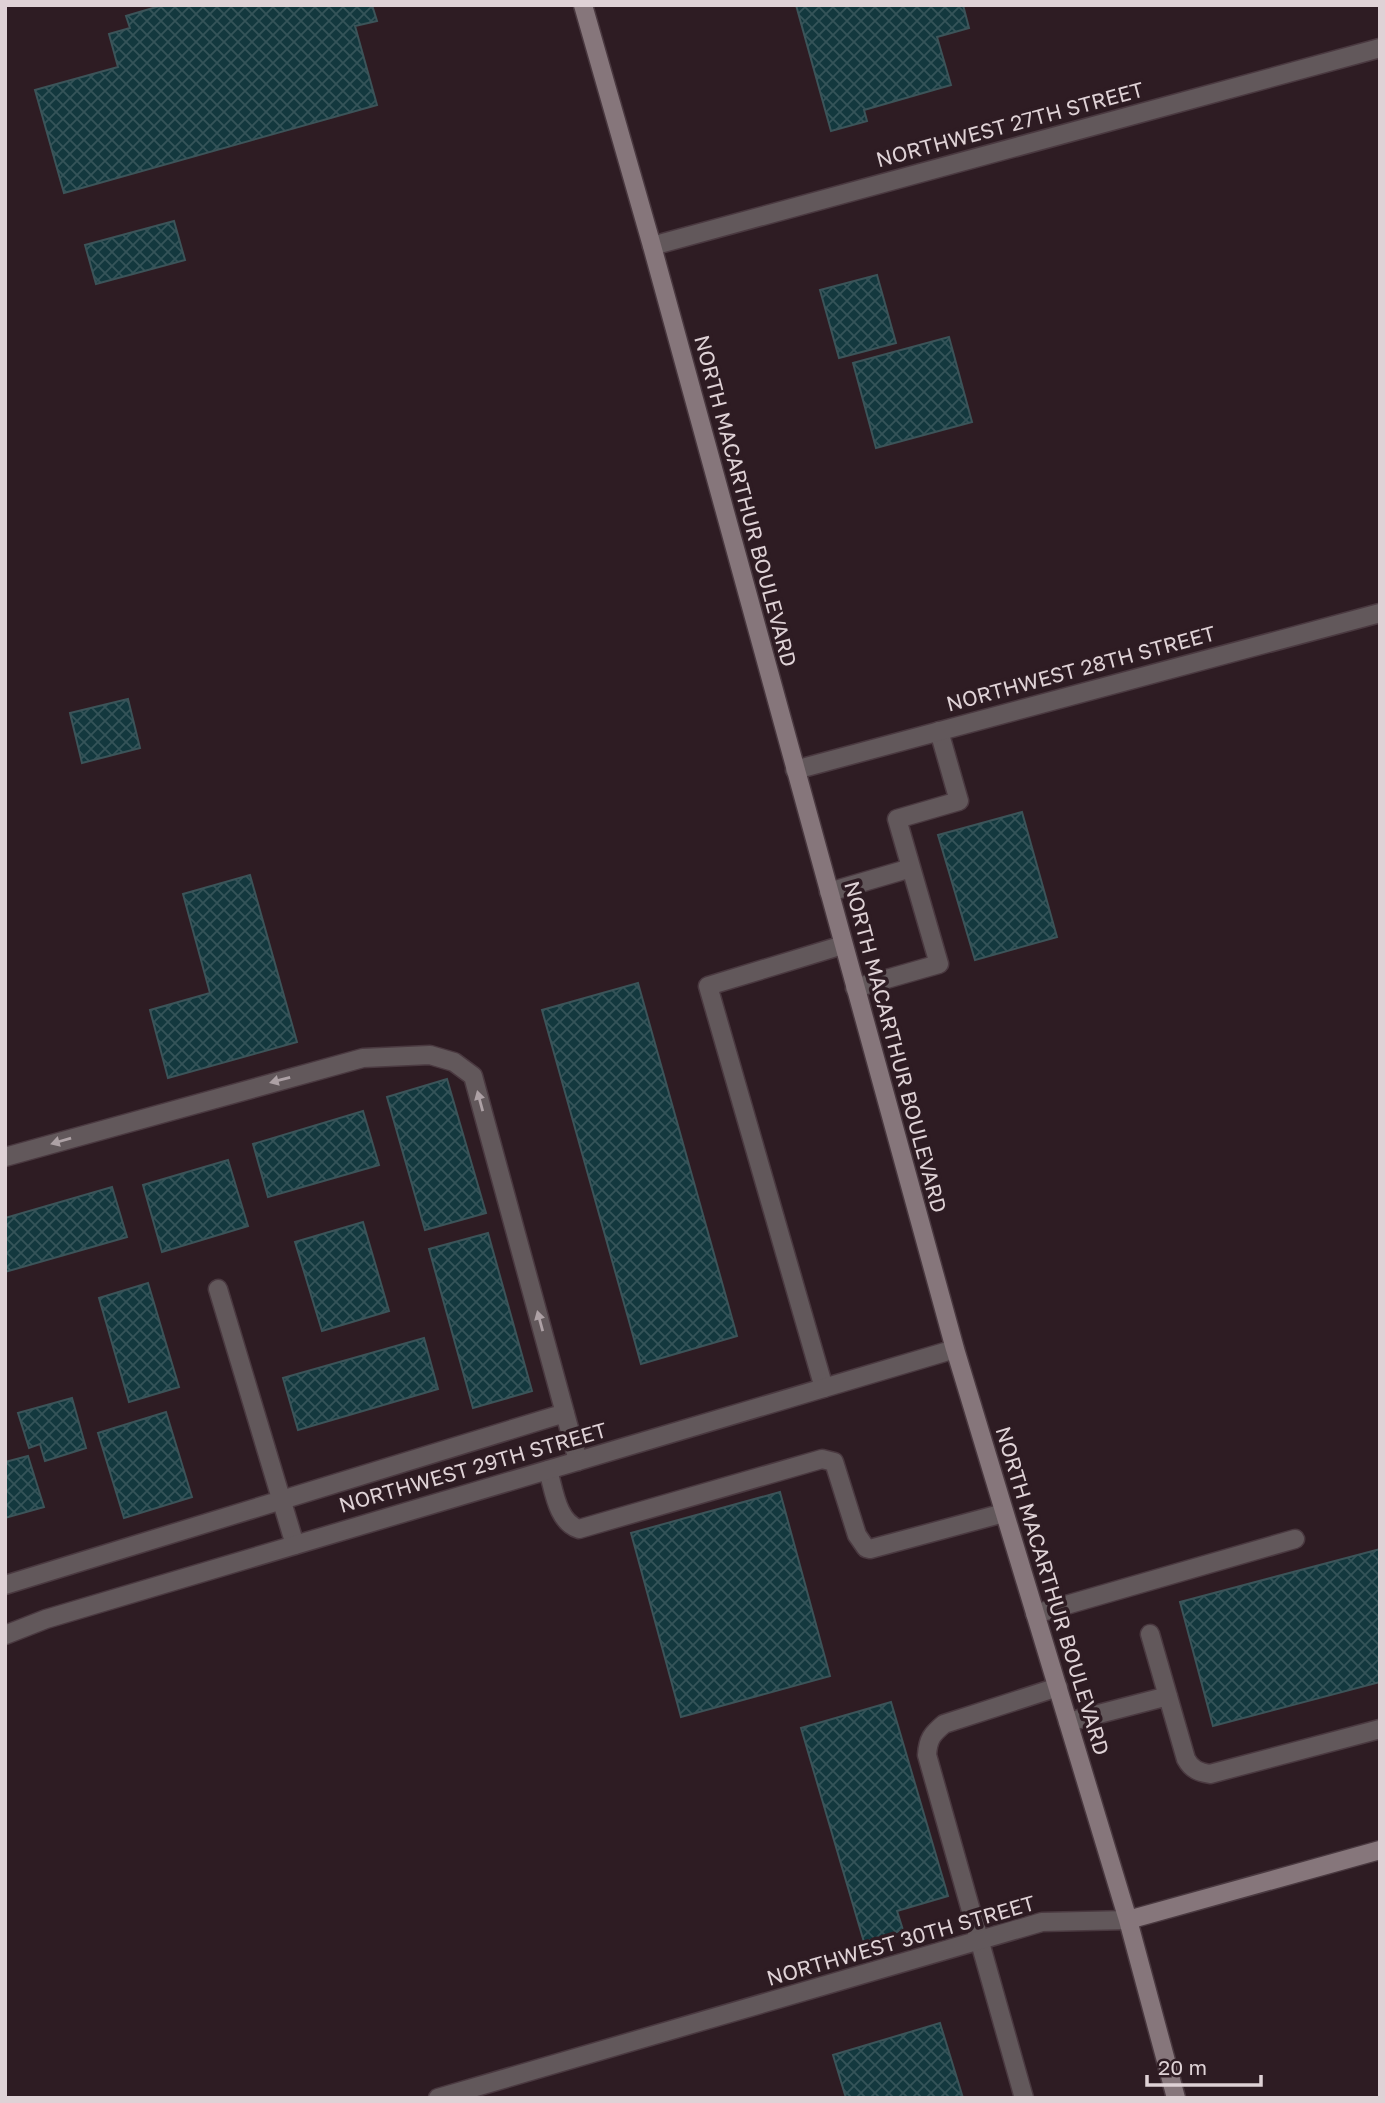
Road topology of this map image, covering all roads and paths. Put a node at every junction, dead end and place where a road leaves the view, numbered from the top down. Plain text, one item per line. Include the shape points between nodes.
1 (583, 5) edge
2 (1380, 48) edge
3 (652, 246) junction
4 (1380, 613) edge
5 (939, 731) junction
6 (795, 770) junction
7 (911, 868) junction
8 (829, 892) junction
9 (843, 945) junction
10 (855, 988) junction
11 (5, 1157) edge
12 (219, 1289) dead end
13 (955, 1349) junction
14 (824, 1388) junction
15 (565, 1413) junction
16 (578, 1461) junction
17 (548, 1469) junction
18 (281, 1499) junction
19 (1004, 1513) junction
20 (1296, 1539) dead end
21 (295, 1545) junction
22 (5, 1586) edge
23 (1035, 1614) junction
24 (1150, 1634) dead end
25 (5, 1635) edge
26 (1058, 1686) junction
27 (1168, 1696) junction
28 (1068, 1722) junction
29 (1380, 1729) edge
30 (1380, 1850) edge
31 (1128, 1920) junction
32 (978, 1941) junction
33 (438, 2098) edge
34 (1024, 2098) edge
35 (1176, 2098) edge

1 - 3 main road, NORTH MACARTHUR BOULEVARD
2 - 3 street, NORTHWEST 27TH STREET
3 - 6 main road, NORTH MACARTHUR BOULEVARD
4 - 5 street, NORTHWEST 28TH STREET
5 - 6 street, NORTHWEST 28TH STREET
5 - 7 street via 959,801 897,819
6 - 8 main road, NORTH MACARTHUR BOULEVARD
7 - 8 street
7 - 10 street via 939,964
8 - 9 main road, NORTH MACARTHUR BOULEVARD
9 - 10 main road, NORTH MACARTHUR BOULEVARD
9 - 14 street via 708,986
10 - 13 main road, NORTH MACARTHUR BOULEVARD
15 -> 11 street via 473,1076 454,1062 430,1055 363,1058
12 - 18 street
13 - 14 street, NORTHWEST 29TH STREET
13 - 19 main road, NORTH MACARTHUR BOULEVARD
14 - 16 street, NORTHWEST 29TH STREET
15 - 16 street
15 - 18 street
16 - 17 street, NORTHWEST 29TH STREET
17 - 19 street via 563,1518 579,1529 822,1459 834,1462 857,1535 866,1548
17 - 21 street, NORTHWEST 29TH STREET
18 - 21 street
18 - 22 street
19 - 23 main road, NORTH MACARTHUR BOULEVARD
20 - 23 street
21 - 25 street, NORTHWEST 29TH STREET
23 - 26 main road, NORTH MACARTHUR BOULEVARD
24 - 27 street
26 - 28 main road, NORTH MACARTHUR BOULEVARD
26 - 32 street via 944,1724 928,1741 927,1755
27 - 28 street
27 - 29 street via 1190,1767 1210,1774
28 - 31 main road, NORTH MACARTHUR BOULEVARD
30 - 31 main road, NORTHWEST 30TH STREET
31 - 32 street, NORTHWEST 30TH STREET via 1042,1922
31 - 35 main road, NORTH MACARTHUR BOULEVARD
32 - 33 street, NORTHWEST 30TH STREET
32 - 34 street

